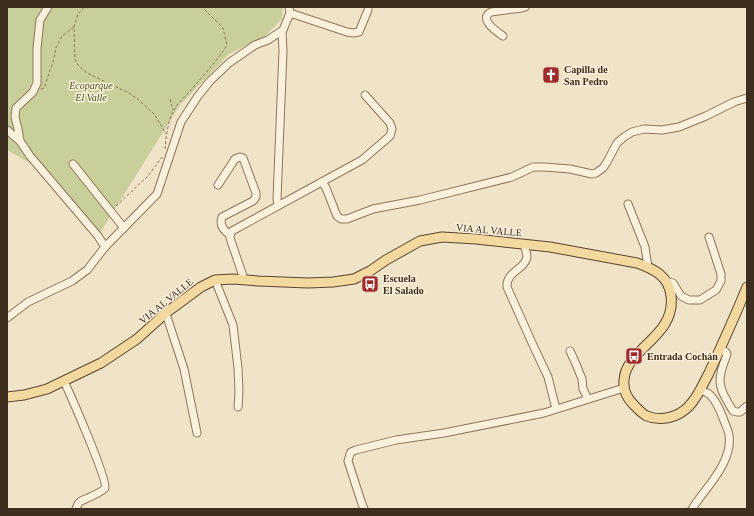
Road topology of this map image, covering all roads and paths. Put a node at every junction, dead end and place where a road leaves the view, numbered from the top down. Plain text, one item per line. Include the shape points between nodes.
1 (48, 7) edge
2 (84, 7) edge
3 (202, 7) edge
4 (525, 7) edge
5 (290, 10) edge
6 (368, 10) dead end
7 (74, 26) junction
8 (282, 31) junction
9 (502, 36) dead end
10 (33, 92) junction
11 (366, 95) dead end
12 (747, 98) edge
13 (170, 99) dead end
14 (173, 110) junction
15 (7, 130) edge
16 (166, 134) junction
17 (20, 141) junction
18 (73, 164) dead end
19 (322, 182) junction
20 (218, 185) dead end
21 (628, 204) dead end
22 (278, 205) junction
23 (110, 211) junction
24 (124, 228) junction
25 (230, 235) junction
26 (709, 237) dead end
27 (524, 244) junction
28 (105, 247) junction
29 (648, 267) junction
30 (243, 279) junction
31 (215, 280) junction
32 (665, 281) junction
33 (747, 287) edge
34 (166, 314) junction
35 (7, 318) edge
36 (720, 349) junction
37 (570, 351) dead end
38 (64, 381) junction
39 (624, 388) junction
40 (700, 390) junction
41 (7, 397) edge
42 (588, 399) junction
43 (747, 406) edge
44 (238, 407) dead end
45 (556, 409) junction
46 (197, 433) dead end
47 (76, 509) edge
48 (364, 509) edge
49 (692, 509) edge

1 - 10 street via 40,20 36,48 36,83
2 - 7 path via 78,14
3 - 14 path via 223,28 227,45
4 - 9 street via 488,14 487,22
5 - 6 street via 353,33 359,32
5 - 8 street
7 - 10 path via 62,36 56,48 44,88
7 - 16 path via 75,59 78,65 87,73 140,101 156,115
8 - 22 street
8 - 24 street via 229,63 210,81 181,122 156,194
10 - 17 street via 16,108 15,117
11 - 19 street via 390,123 390,136 362,160
12 - 19 street via 679,127 632,132 617,143 607,162 592,174 570,169 533,167 512,177 373,209 344,220 337,216
13 - 14 path
14 - 16 path
15 - 17 street
16 - 23 path via 164,153 159,162 148,176
17 - 28 street
18 - 23 street
19 - 22 street
20 - 25 street via 235,159 243,158 256,196 253,201 222,217 224,231
21 - 29 street via 645,247
22 - 25 street via 233,230
23 - 24 street
24 - 28 street
25 - 30 street
26 - 32 street via 721,274 721,281 716,290 700,300 689,300 681,296 673,284
27 - 29 main road, VIA AL VALLE via 588,253
27 - 30 main road, VIA AL VALLE via 442,236 420,241 354,279 308,282
27 - 45 street via 527,257 509,277 507,287 548,377
28 - 35 street via 87,270 72,281 28,302
29 - 32 main road, VIA AL VALLE via 660,274
30 - 31 main road, VIA AL VALLE
31 - 34 main road, VIA AL VALLE via 201,287
31 - 44 street via 232,325 238,368
32 - 39 main road via 669,285 671,310 657,335 631,361 626,370
33 - 36 main road
34 - 38 main road, VIA AL VALLE via 137,339 101,363
34 - 46 street via 184,369
36 - 40 main road
36 - 43 street via 727,354 720,373 725,399 735,412 740,412
37 - 42 street
38 - 41 main road, VIA AL VALLE via 47,389
38 - 47 street via 86,430 105,486 104,490 81,502
39 - 40 main road via 628,398 641,412 662,419 676,415 689,407
39 - 42 street
40 - 49 street via 709,394 722,414 730,445 710,486
42 - 45 street
45 - 48 street via 396,440 354,451 348,461

